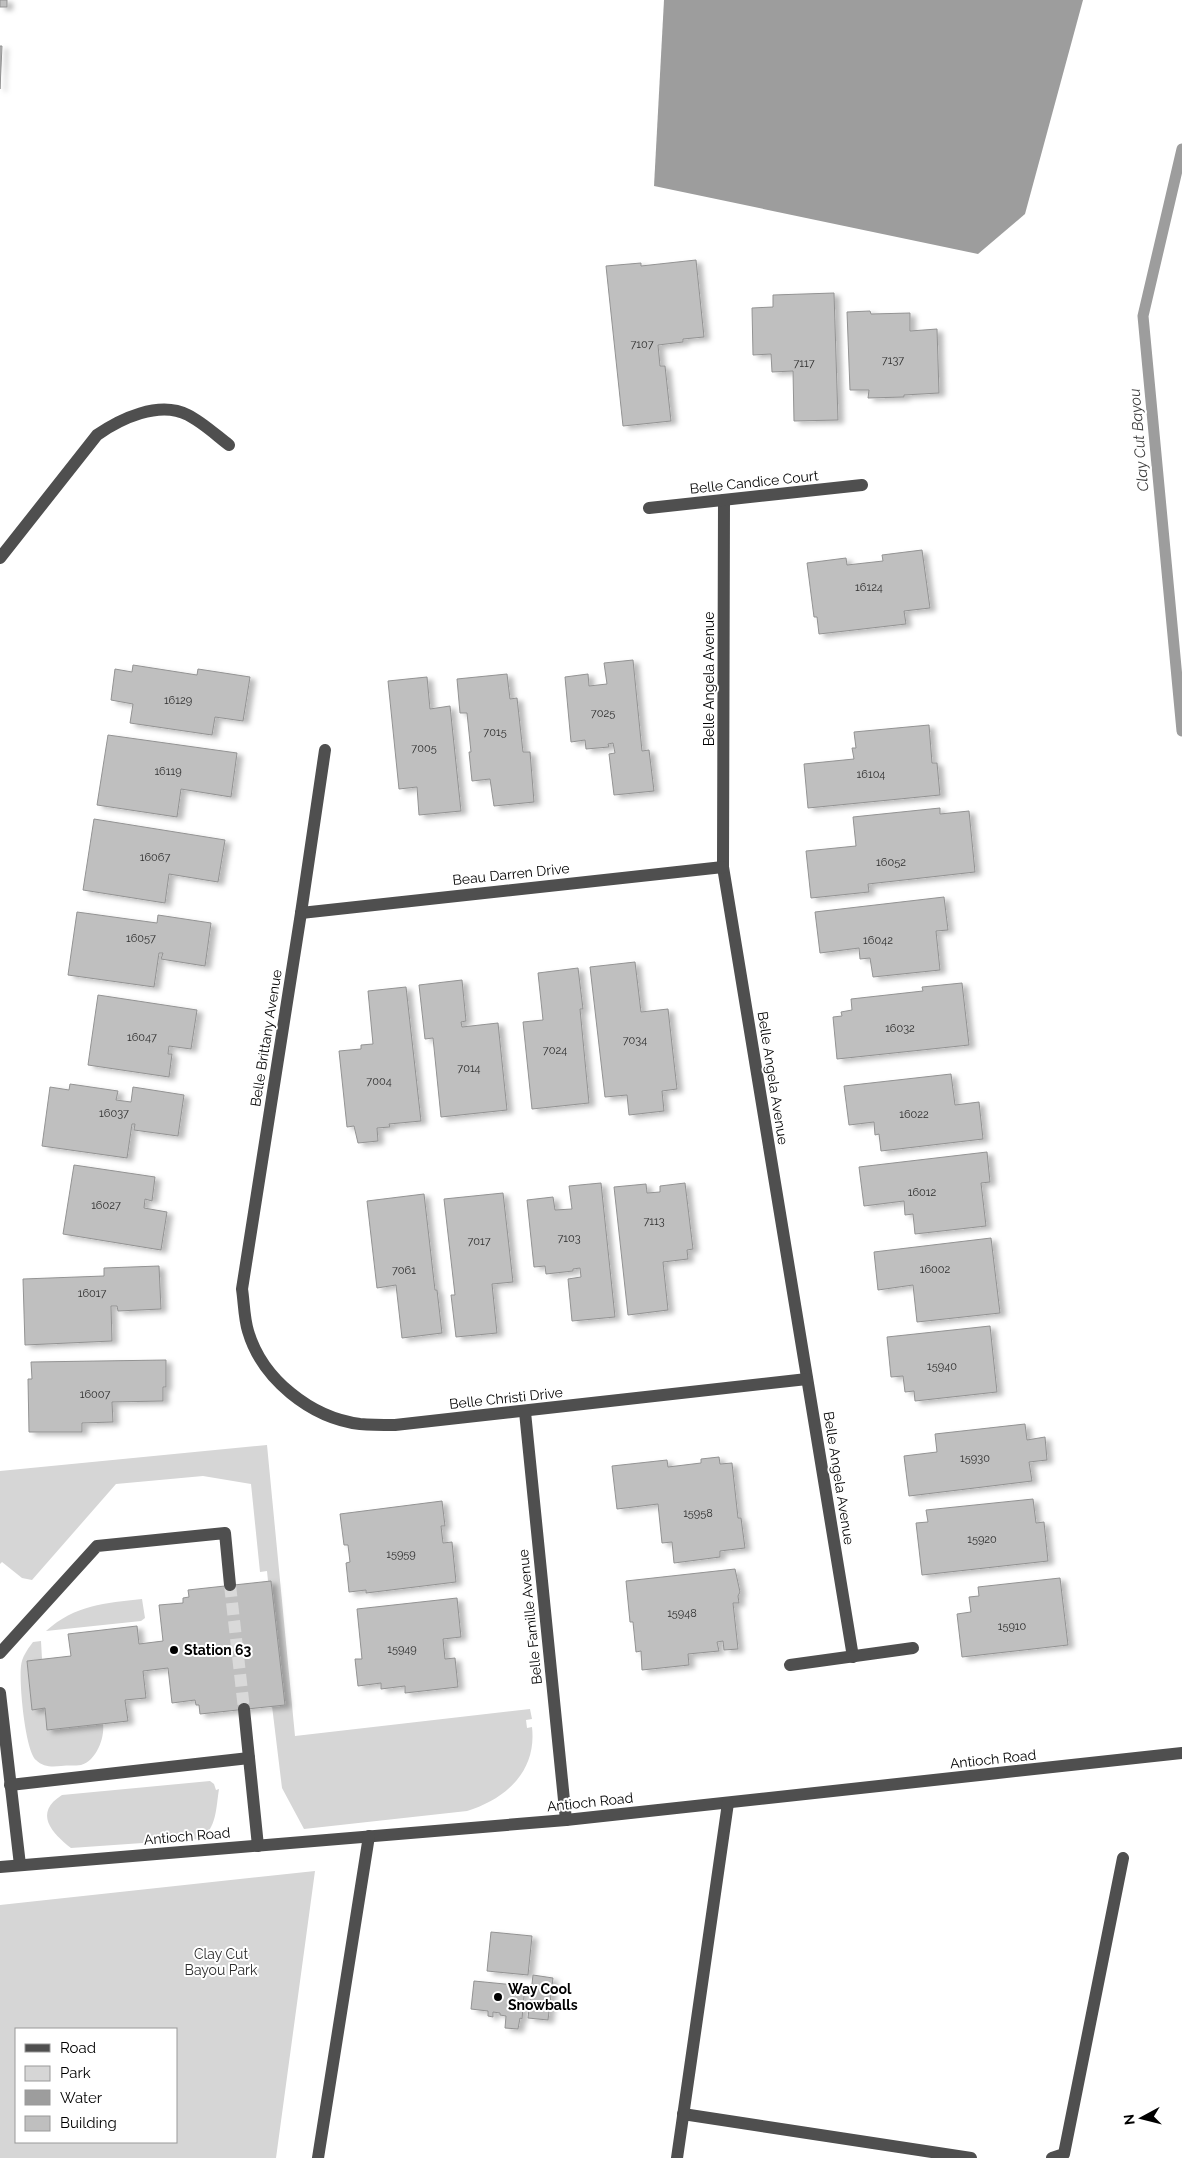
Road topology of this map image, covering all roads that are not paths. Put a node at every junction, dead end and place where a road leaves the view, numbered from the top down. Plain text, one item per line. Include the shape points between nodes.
1 (229, 445) dead end
2 (862, 486) dead end
3 (724, 500) junction
4 (648, 508) dead end
5 (0, 558) edge
6 (325, 750) dead end
7 (723, 867) junction
8 (301, 913) junction
9 (248, 1331) joint
10 (807, 1379) junction
11 (525, 1412) junction
12 (230, 1585) tunnel mouth
13 (913, 1648) dead end
14 (0, 1653) edge
15 (853, 1657) junction
16 (790, 1665) dead end
17 (0, 1692) edge
18 (244, 1709) tunnel mouth
19 (1182, 1754) edge
20 (249, 1758) junction
21 (10, 1785) junction
22 (728, 1803) junction
23 (566, 1820) junction
24 (369, 1836) junction
25 (258, 1846) junction
26 (1123, 1858) dead end
27 (20, 1865) junction
28 (0, 1867) edge
29 (683, 2114) junction
30 (318, 2158) edge
31 (676, 2158) edge
32 (971, 2158) edge
33 (1052, 2158) edge

1 - 5 street via 187,414 164,410 142,412 117,421 97,435
2 - 3 street, Belle Candice Court
3 - 4 street, Belle Candice Court
3 - 7 street, Belle Angela Avenue
6 - 8 street, Belle Brittany Avenue
7 - 8 street, Beau Darren Drive
7 - 10 street, Belle Angela Avenue
8 - 9 street, Belle Brittany Avenue via 242,1289
9 - 11 street, Belle Christi Drive via 265,1368 298,1399 328,1416 359,1424 395,1425
10 - 11 street, Belle Christi Drive
10 - 15 street, Belle Angela Avenue
11 - 23 street, Belle Famille Avenue
12 - 14 street via 225,1533 97,1546
13 - 15 street
15 - 16 street
17 - 21 street
18 - 20 street
19 - 22 street, Antioch Road
20 - 21 street
20 - 25 street
21 - 27 street
22 - 23 street, Antioch Road
22 - 29 street
23 - 24 street, Antioch Road
24 - 25 street, Antioch Road
24 - 30 street
25 - 27 street, Antioch Road
26 - 33 street via 1064,2154
27 - 28 street, Antioch Road
29 - 31 street
29 - 32 street

